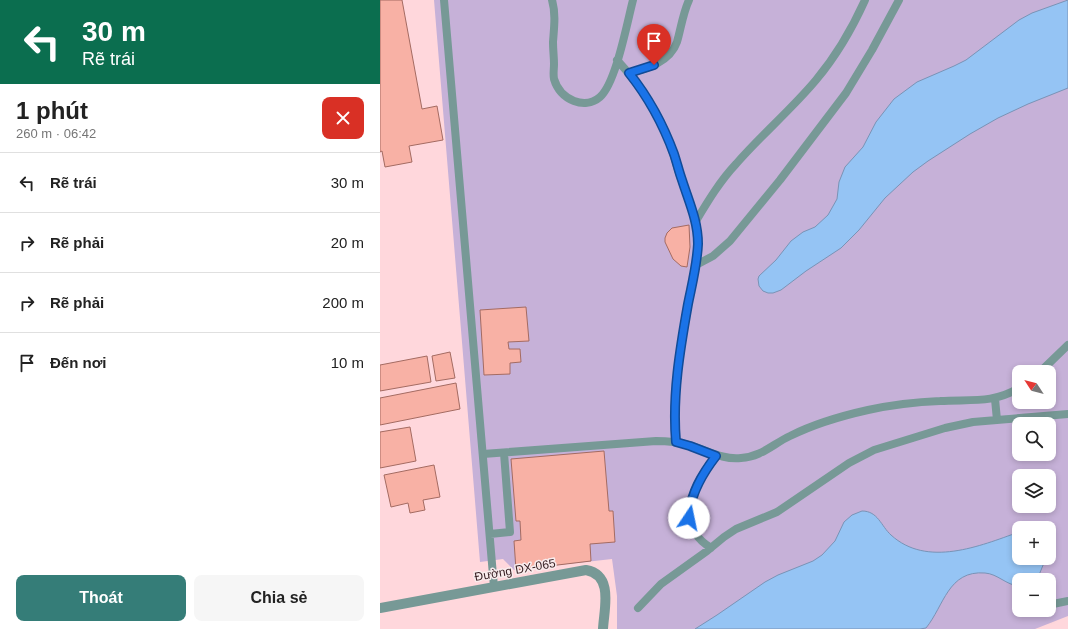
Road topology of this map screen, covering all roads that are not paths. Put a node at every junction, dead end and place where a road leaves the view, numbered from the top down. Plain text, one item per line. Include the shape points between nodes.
1 (444, 0) edge
2 (552, 0) edge
3 (633, 0) edge
4 (689, 0) edge
5 (865, 0) edge
6 (898, 0) edge
7 (617, 60) junction
8 (629, 73) junction
9 (696, 221) junction
10 (696, 265) junction
11 (1068, 344) edge
12 (1047, 365) edge
13 (1012, 392) edge
14 (995, 399) junction
15 (1068, 414) edge
16 (997, 420) junction
17 (676, 442) junction
18 (504, 453) junction
19 (483, 454) junction
20 (716, 456) junction
21 (490, 534) junction
22 (711, 548) junction
23 (494, 587) junction
24 (1068, 601) edge
25 (1056, 603) edge
26 (380, 608) edge
27 (638, 608) dead end
28 (603, 629) edge

1 - 19 lane
2 - 7 lane via 554,78 564,95 570,100 582,103 598,98 609,84
3 - 7 lane
4 - 8 lane via 676,44 668,56 658,63
5 - 9 lane via 855,22 830,62 804,94 736,163 716,188
6 - 10 lane via 846,93 780,180 730,241 713,256
7 - 8 lane
8 - 9 lane via 660,119
9 - 10 lane
10 - 17 lane via 677,372 674,425
11 - 12 lane
13 - 14 lane
14 - 16 lane
14 - 20 lane via 913,402 866,410 825,421 789,436 750,457
15 - 16 lane
16 - 22 lane via 956,425 874,450 777,512 736,529
17 - 18 lane via 656,441
17 - 20 lane
18 - 19 lane
18 - 21 lane via 510,532
19 - 21 lane
20 - 22 lane via 701,477 689,510 690,525 694,532
21 - 23 lane
22 - 27 lane via 661,584
23 - 26 street, Đường DX-065
23 - 28 street, Đường DX-065 via 592,571 600,577 605,586
24 - 25 lane

